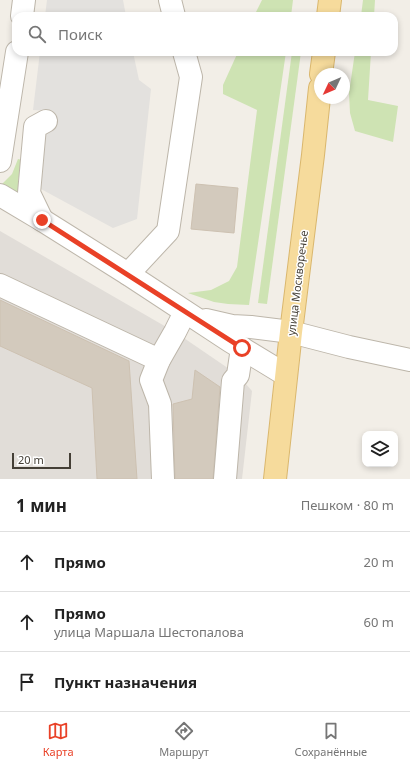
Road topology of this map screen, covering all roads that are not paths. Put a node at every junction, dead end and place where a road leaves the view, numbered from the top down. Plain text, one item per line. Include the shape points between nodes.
1 (24, 0) edge
2 (170, 0) edge
3 (330, 0) edge
4 (22, 12) edge
5 (173, 12) edge
6 (328, 12) edge
7 (185, 56) edge
8 (324, 56) edge
9 (9, 68) edge
10 (323, 68) edge
11 (318, 104) edge
12 (46, 121) dead end
13 (0, 161) edge
14 (0, 195) edge
15 (42, 220) junction
16 (128, 274) junction
17 (0, 285) edge
18 (189, 314) junction
19 (291, 332) junction
20 (242, 348) junction
21 (159, 360) junction
22 (410, 360) edge
23 (286, 375) junction
24 (164, 479) edge
25 (225, 479) edge
26 (275, 479) edge

1 - 4 street
2 - 5 street
3 - 6 main road
7 - 16 street via 191,77 168,231
8 - 10 main road
9 - 13 street
11 - 19 main road, улица Москворечье
12 - 15 street via 35,127 29,193
14 - 15 street
15 - 16 street
16 - 18 street
17 - 21 street
18 - 19 street via 232,326
18 - 20 street
18 - 21 street via 178,325
19 - 22 street
19 - 23 main road, улица Москворечье
20 - 23 street
20 - 25 street via 238,375 233,381
21 - 24 street via 151,380 160,404
23 - 26 main road, улица Москворечье

